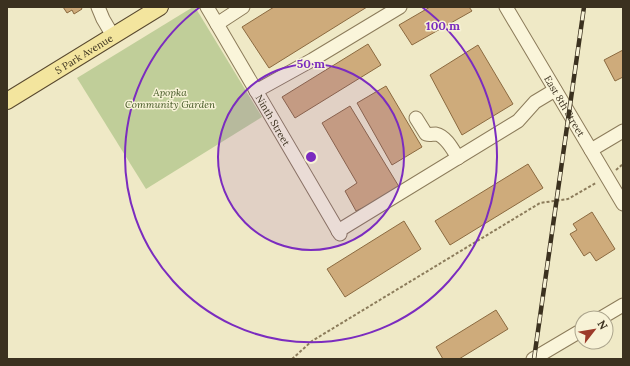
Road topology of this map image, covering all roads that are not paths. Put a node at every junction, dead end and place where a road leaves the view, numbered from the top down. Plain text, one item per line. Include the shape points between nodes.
1 (98, 7) edge
2 (160, 7) edge
3 (207, 7) edge
4 (243, 7) edge
5 (400, 7) edge
6 (506, 7) edge
7 (217, 24) junction
8 (114, 36) junction
9 (555, 90) junction
10 (256, 91) junction
11 (7, 101) edge
12 (416, 118) dead end
13 (623, 131) edge
14 (591, 150) junction
15 (458, 158) junction
16 (623, 204) edge
17 (574, 335) edge
18 (533, 359) edge

1 - 8 street
2 - 8 main road, S Park Avenue
3 - 7 street, Ninth Street
4 - 7 street
5 - 10 street
6 - 9 street, East 8th Street
7 - 10 street, Ninth Street
8 - 11 main road, S Park Avenue
9 - 14 street, East 8th Street
9 - 15 street via 535,102 518,121
10 - 15 street, Ninth Street via 339,233
12 - 15 street via 426,134 442,137
13 - 14 street
14 - 16 street, East 8th Street
17 - 18 street

